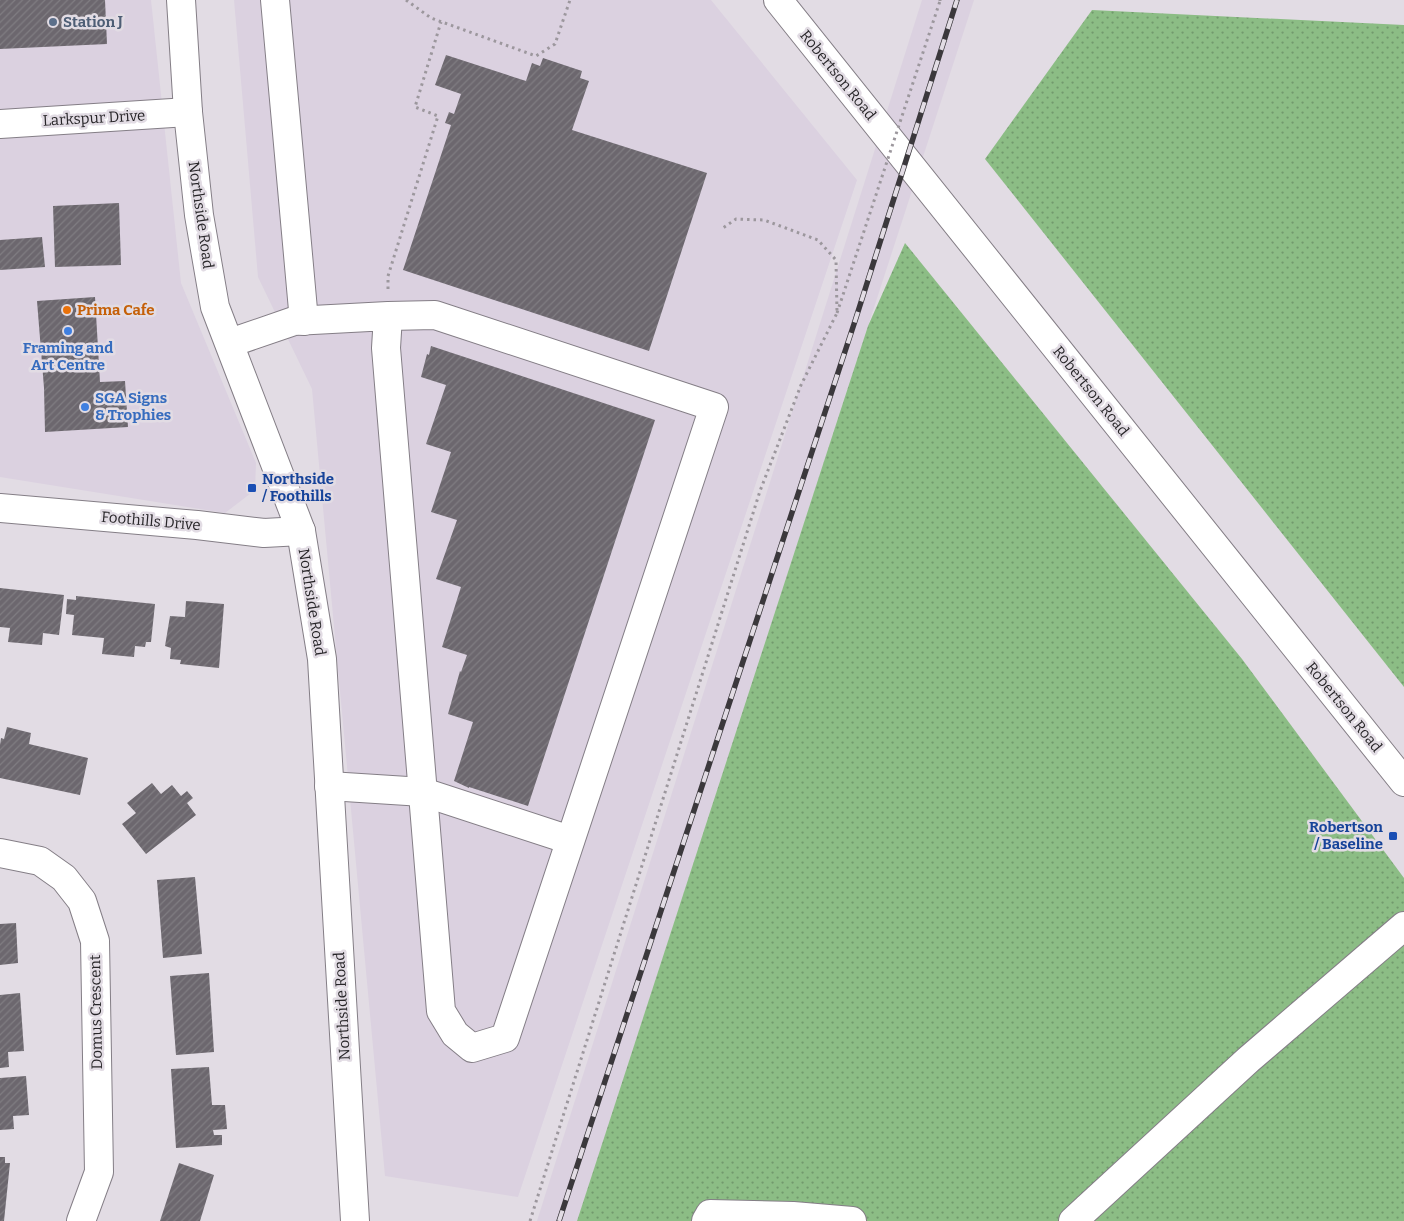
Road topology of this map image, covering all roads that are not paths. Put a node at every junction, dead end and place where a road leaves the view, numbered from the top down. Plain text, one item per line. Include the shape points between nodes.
1 (181, 0) edge
2 (275, 0) edge
3 (778, 0) edge
4 (188, 112) junction
5 (0, 124) edge
6 (388, 316) junction
7 (304, 321) junction
8 (230, 343) junction
9 (0, 508) edge
10 (301, 531) junction
11 (1404, 782) edge
12 (330, 786) junction
13 (423, 792) junction
14 (570, 840) junction
15 (0, 853) edge
16 (1404, 926) edge
17 (81, 1221) edge
18 (355, 1221) edge
19 (706, 1221) edge
20 (852, 1221) edge
21 (1073, 1221) edge

1 - 4 street, Northside Road
2 - 7 street
3 - 11 street, Robertson Road
4 - 5 street, Larkspur Drive
4 - 8 street, Northside Road via 199,215 215,307
6 - 7 street
6 - 13 street via 386,348
6 - 14 street via 435,315 714,407
7 - 8 street via 294,321
8 - 10 street, Northside Road
9 - 10 street, Foothills Drive via 264,533
10 - 12 street, Northside Road via 322,659
12 - 13 street
12 - 18 street, Northside Road
13 - 14 street
13 - 14 street via 441,1011 455,1034 472,1048 505,1038
15 - 17 street, Domus Crescent via 40,861 64,878 82,901 95,941 99,1172
16 - 21 street via 1248,1060
19 - 20 street via 710,1214

